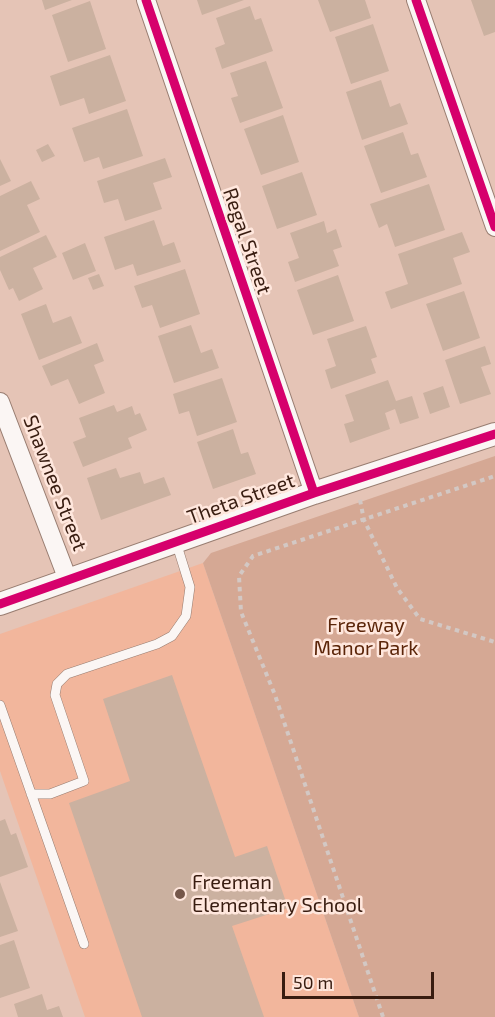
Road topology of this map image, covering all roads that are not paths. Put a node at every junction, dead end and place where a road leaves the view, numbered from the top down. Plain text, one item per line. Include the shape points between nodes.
1 (146, 0) edge
2 (416, 0) edge
3 (495, 227) edge
4 (0, 402) edge
5 (495, 434) edge
6 (314, 493) junction
7 (176, 541) junction
8 (68, 580) junction
9 (0, 604) edge
10 (0, 705) edge
11 (31, 794) junction
12 (84, 944) dead end

1 - 6 street, Regal Street
2 - 3 street
4 - 8 street, Shawnee Street
5 - 6 street, Theta Street
6 - 7 street, Theta Street
7 - 8 street, Theta Street
7 - 11 lane via 190,587 186,616 172,636 157,644 67,674 57,684 55,695 84,781 50,794
8 - 9 street, Theta Street
10 - 11 lane
11 - 12 lane

